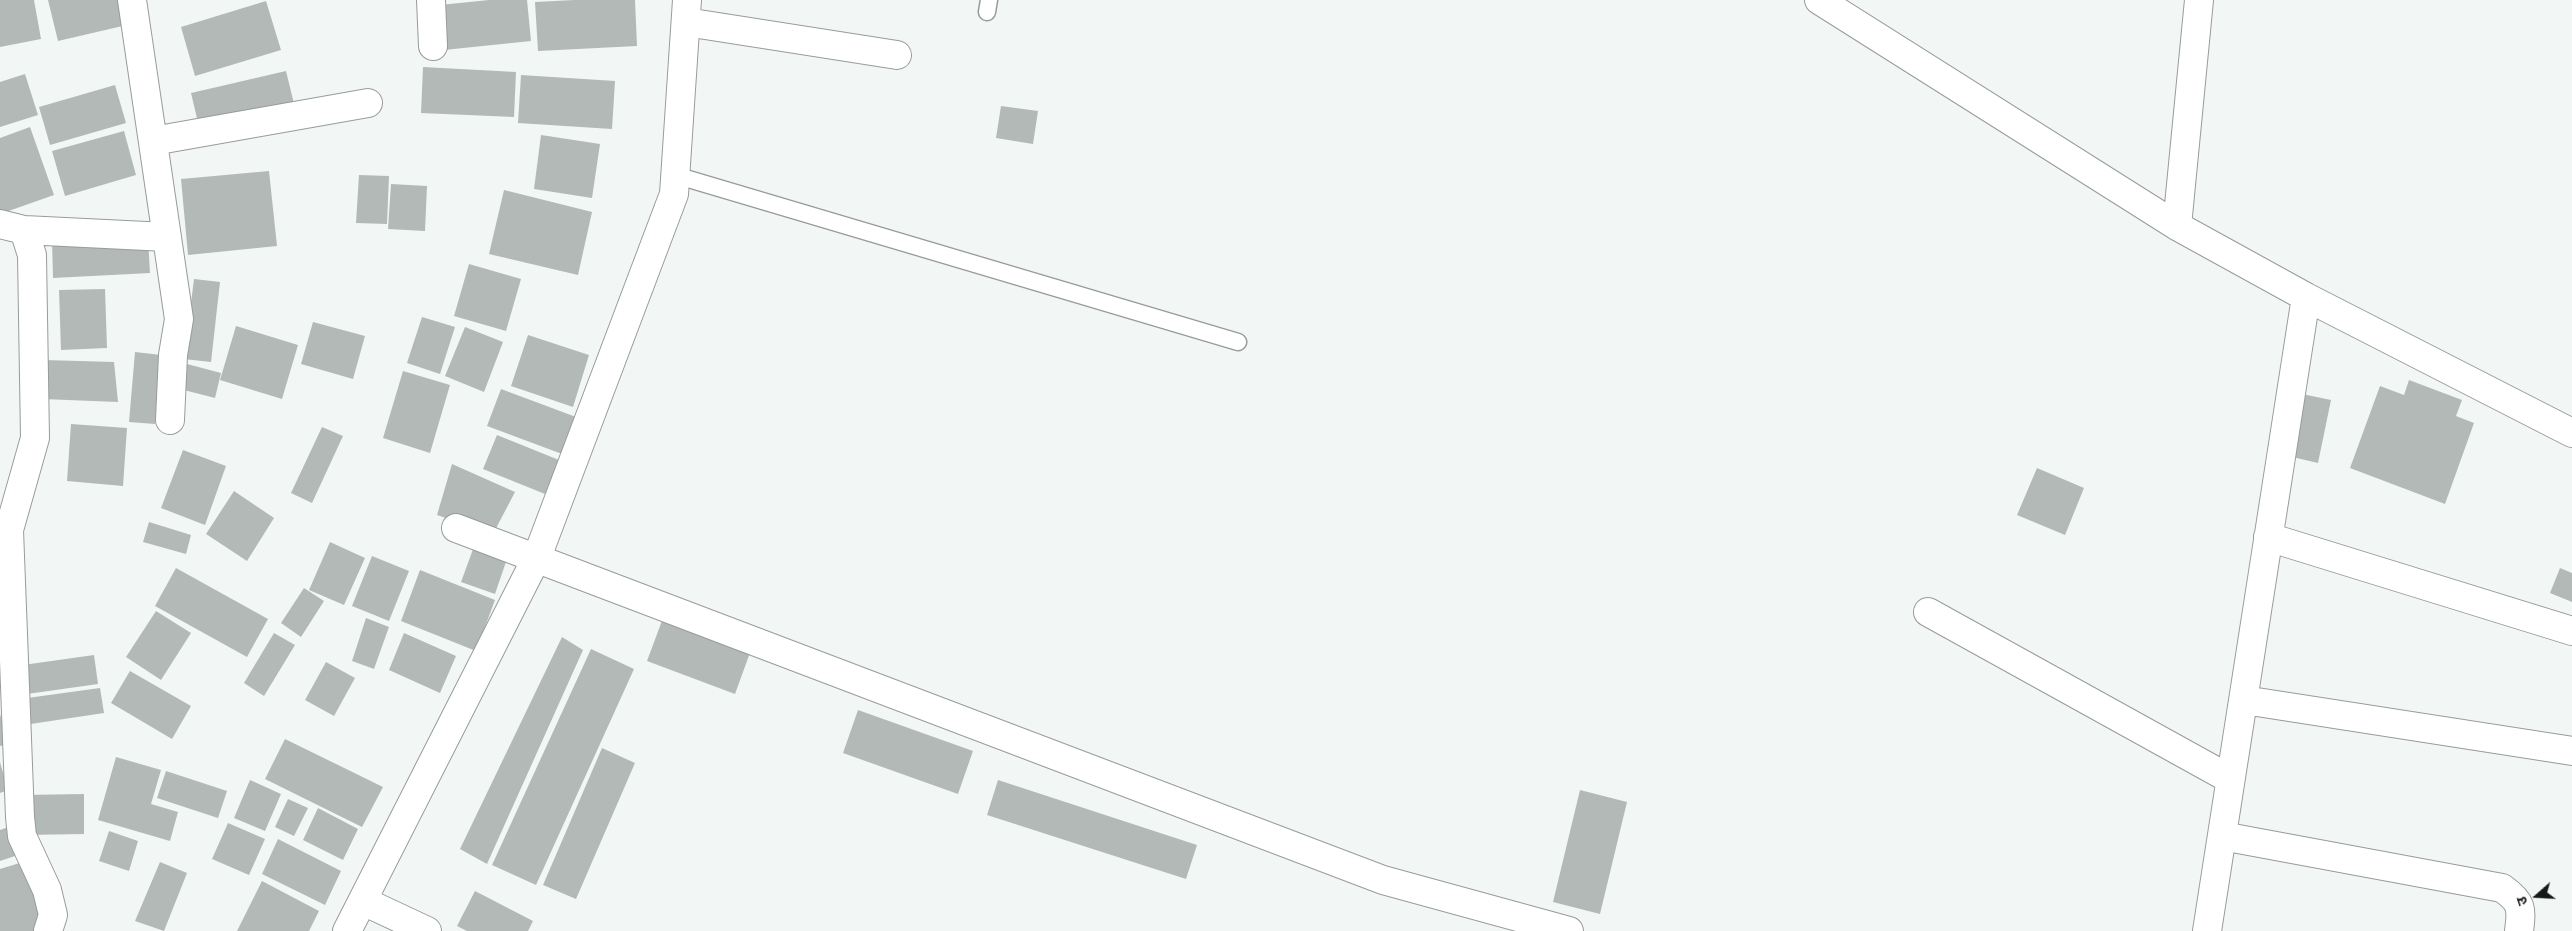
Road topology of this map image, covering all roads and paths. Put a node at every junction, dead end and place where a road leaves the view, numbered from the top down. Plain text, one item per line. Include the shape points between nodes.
1 (132, 0) edge
2 (431, 0) edge
3 (1819, 0) edge
4 (2199, 0) edge
5 (687, 11) edge
6 (433, 46) dead end
7 (897, 55) dead end
8 (368, 103) dead end
9 (153, 140) junction
10 (675, 175) junction
11 (2176, 226) junction
12 (12, 227) edge
13 (167, 237) junction
14 (2306, 297) junction
15 (1238, 342) dead end
16 (170, 420) dead end
17 (2572, 433) edge
18 (456, 528) dead end
19 (5, 529) edge
20 (2268, 537) junction
21 (537, 557) junction
22 (1928, 612) dead end
23 (2572, 631) edge
24 (2244, 700) junction
25 (2572, 752) edge
26 (2230, 780) junction
27 (2222, 836) junction
28 (363, 902) junction
29 (48, 931) edge
30 (347, 931) edge
31 (428, 931) edge
32 (1569, 931) edge
33 (2207, 931) edge
34 (2518, 931) edge

1 - 9 street
2 - 6 street
3 - 11 street
4 - 11 street
5 - 7 street
5 - 10 street
8 - 9 street
9 - 13 street
10 - 15 lane
10 - 21 street via 674,194
11 - 14 street
12 - 13 street
12 - 19 street via 32,255 36,438
13 - 16 street via 179,319 173,355
14 - 17 street
14 - 20 street
18 - 21 street
19 - 29 street via 22,836 49,898 53,915
20 - 23 street
20 - 24 street
21 - 28 street
21 - 32 street via 1383,880
22 - 26 street
24 - 25 street
24 - 26 street
26 - 27 street
27 - 33 street
27 - 34 street via 2502,888 2516,898 2522,913
28 - 30 street
28 - 31 street

